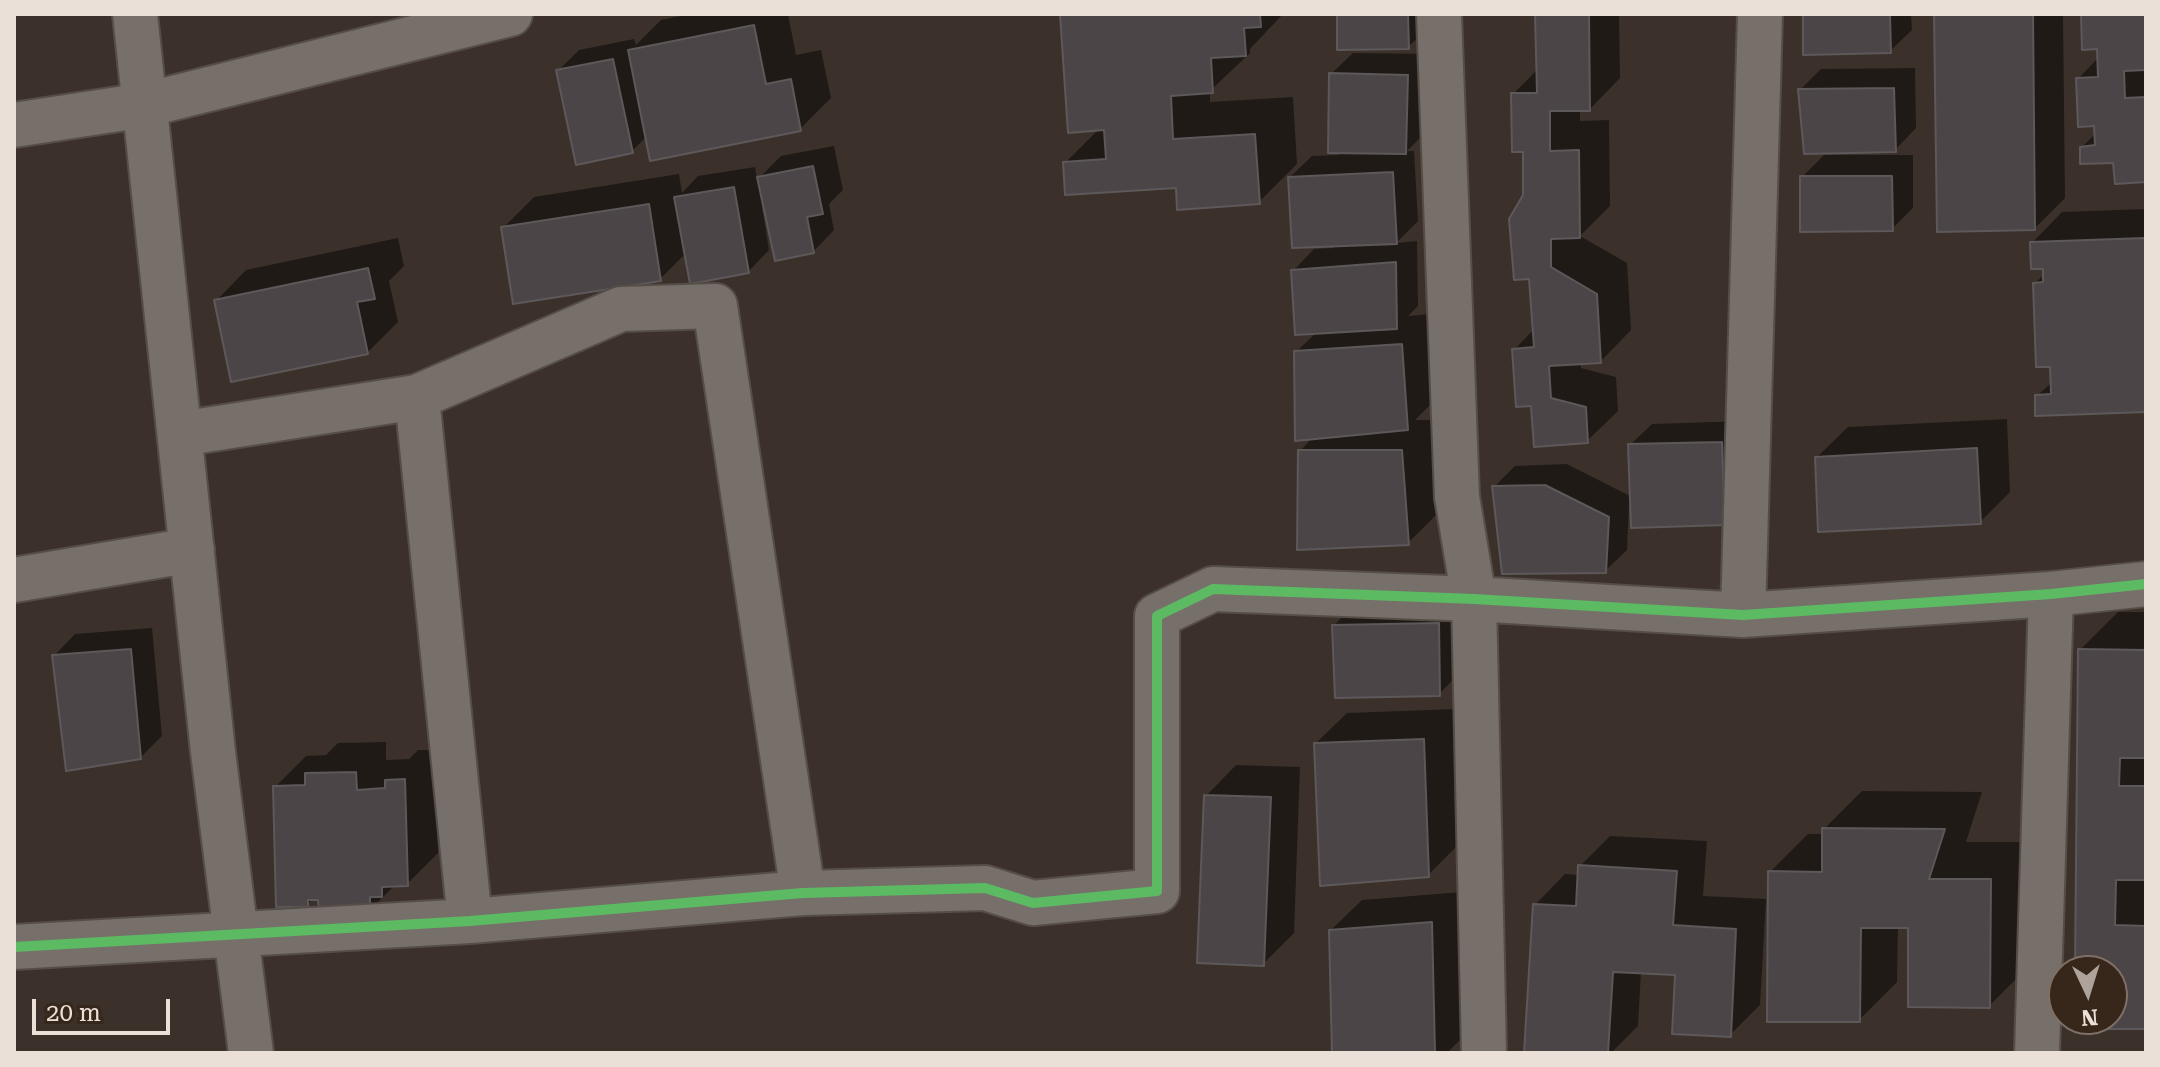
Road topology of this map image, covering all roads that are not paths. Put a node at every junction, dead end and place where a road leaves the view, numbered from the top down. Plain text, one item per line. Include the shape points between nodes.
1 (135, 14) edge
2 (510, 14) edge
3 (1439, 14) edge
4 (1760, 14) edge
5 (145, 105) junction
6 (14, 125) edge
7 (417, 397) junction
8 (180, 434) junction
9 (192, 550) junction
10 (14, 580) edge
11 (2146, 584) edge
12 (2051, 594) junction
13 (1474, 599) junction
14 (1743, 615) junction
15 (803, 893) junction
16 (470, 921) junction
17 (238, 935) junction
18 (14, 947) edge
19 (251, 1053) edge
20 (1484, 1053) edge
21 (2037, 1053) edge

1 - 5 street
2 - 5 street
3 - 13 street via 1457,497
4 - 14 street
5 - 6 street
5 - 8 street
7 - 8 street
7 - 15 street via 621,309 715,306
7 - 16 street
8 - 9 street
9 - 10 street
9 - 17 street
11 - 12 street
12 - 14 street
12 - 21 street
13 - 14 street
13 - 15 street via 1213,589 1157,616 1157,891 1033,903 985,888
13 - 20 street
15 - 16 street
16 - 17 street
17 - 18 street
17 - 19 street

